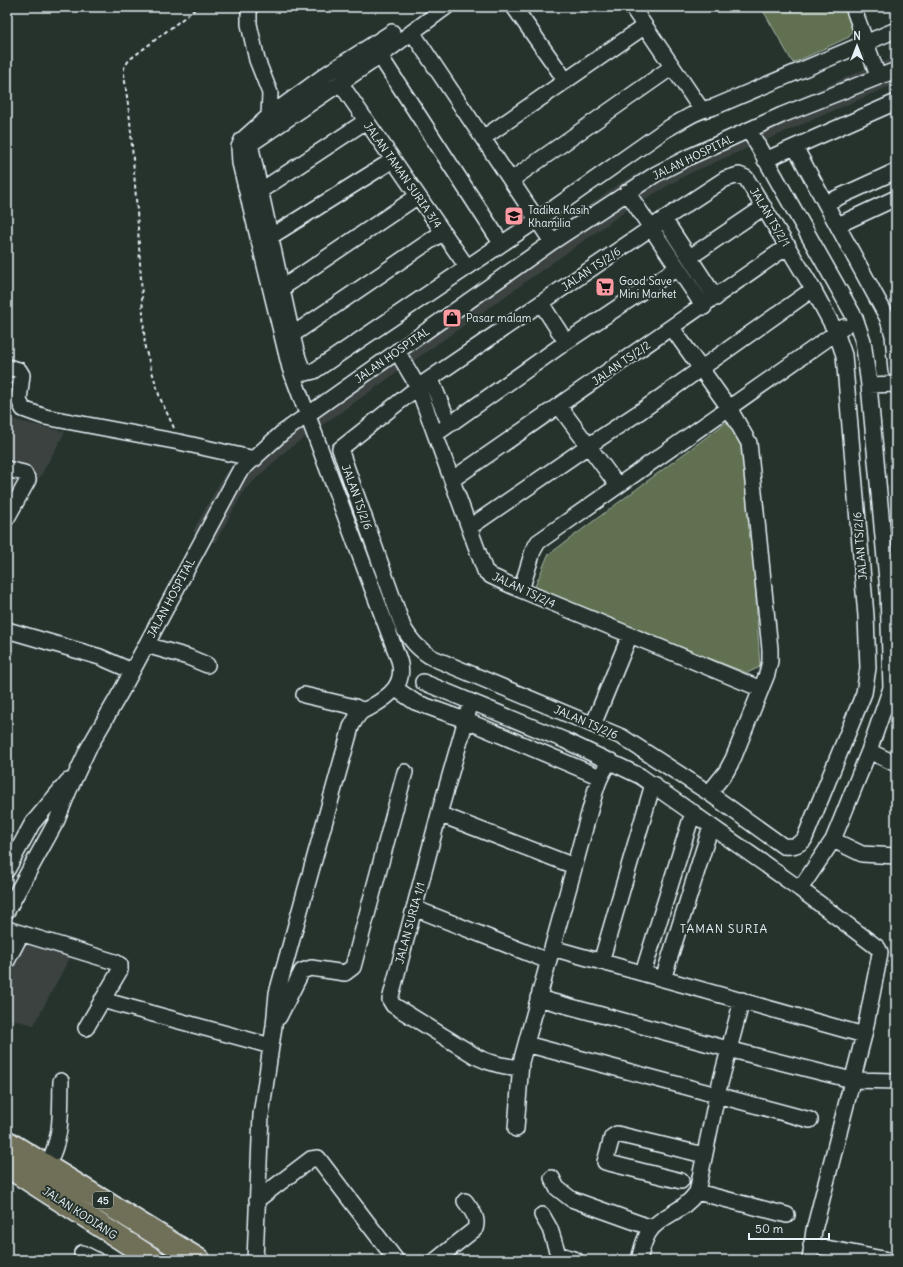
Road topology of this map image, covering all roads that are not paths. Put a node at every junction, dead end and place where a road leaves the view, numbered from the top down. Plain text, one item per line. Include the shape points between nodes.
1 (249, 7) edge
2 (446, 7) edge
3 (514, 7) edge
4 (632, 7) edge
5 (853, 7) edge
6 (645, 26) junction
7 (896, 30) edge
8 (392, 32) dead end
9 (412, 32) junction
10 (866, 42) junction
11 (380, 56) junction
12 (672, 67) junction
13 (896, 70) edge
14 (878, 76) junction
15 (566, 81) junction
16 (342, 82) junction
17 (896, 102) edge
18 (701, 109) junction
19 (269, 116) junction
20 (366, 121) junction
21 (749, 130) junction
22 (483, 138) junction
23 (795, 147) junction
24 (393, 160) junction
25 (765, 160) junction
26 (896, 172) edge
27 (511, 180) junction
28 (260, 191) junction
29 (627, 192) junction
30 (418, 196) junction
31 (896, 198) edge
32 (826, 203) junction
33 (764, 207) junction
34 (664, 219) junction
35 (537, 220) junction
36 (838, 225) junction
37 (650, 228) junction
38 (443, 232) junction
39 (270, 237) junction
40 (552, 242) junction
41 (501, 243) junction
42 (788, 246) junction
43 (690, 257) junction
44 (467, 267) junction
45 (677, 268) junction
46 (282, 288) junction
47 (813, 289) junction
48 (716, 298) junction
49 (541, 303) junction
50 (704, 307) junction
51 (855, 318) junction
52 (672, 328) junction
53 (836, 332) junction
54 (292, 335) junction
55 (566, 342) junction
56 (397, 351) junction
57 (7, 367) edge
58 (700, 367) junction
59 (896, 370) edge
60 (425, 383) junction
61 (896, 384) edge
62 (869, 385) junction
63 (559, 406) junction
64 (729, 408) junction
65 (308, 415) junction
66 (449, 424) junction
67 (436, 434) junction
68 (588, 446) junction
69 (255, 459) junction
70 (7, 469) edge
71 (453, 480) junction
72 (618, 486) junction
73 (7, 518) edge
74 (470, 527) junction
75 (521, 590) junction
76 (7, 630) edge
77 (630, 635) junction
78 (146, 645) junction
79 (207, 665) dead end
80 (132, 671) junction
81 (423, 682) dead end
82 (396, 688) junction
83 (761, 689) junction
84 (304, 695) dead end
85 (471, 702) junction
86 (363, 710) junction
87 (465, 720) junction
88 (593, 724) junction
89 (869, 751) junction
90 (611, 761) junction
91 (895, 762) edge
92 (77, 772) junction
93 (406, 772) dead end
94 (600, 777) junction
95 (653, 784) junction
96 (709, 793) junction
97 (693, 812) junction
98 (439, 814) junction
99 (711, 826) junction
100 (833, 840) junction
101 (896, 856) edge
102 (574, 866) junction
103 (7, 870) edge
104 (800, 889) junction
105 (414, 908) junction
106 (7, 911) edge
107 (7, 929) edge
108 (21, 934) junction
109 (550, 955) junction
110 (7, 961) edge
111 (601, 962) junction
112 (643, 973) junction
113 (663, 979) junction
114 (538, 998) junction
115 (102, 1000) junction
116 (742, 1000) junction
117 (274, 1026) junction
118 (86, 1028) dead end
119 (864, 1035) junction
120 (526, 1044) junction
121 (271, 1046) junction
122 (728, 1049) junction
123 (520, 1068) junction
124 (852, 1080) junction
125 (896, 1080) edge
126 (61, 1081) dead end
127 (717, 1095) junction
128 (810, 1120) dead end
129 (516, 1129) dead end
130 (7, 1142) edge
131 (704, 1155) junction
132 (7, 1166) edge
133 (47, 1166) junction
134 (7, 1175) edge
135 (552, 1178) dead end
136 (681, 1181) dead end
137 (697, 1192) junction
138 (60, 1200) junction
139 (257, 1200) junction
140 (465, 1201) dead end
141 (542, 1215) dead end
142 (787, 1215) dead end
143 (652, 1228) junction
144 (811, 1244) junction
145 (82, 1253) dead end
146 (148, 1258) edge
147 (96, 1260) edge
148 (198, 1260) edge
149 (255, 1260) edge
150 (396, 1260) edge
151 (436, 1260) edge
152 (576, 1260) edge
153 (639, 1260) edge
154 (810, 1260) edge
155 (888, 1260) edge

1 - 19 street via 249,24 257,60 270,93
2 - 9 street
3 - 15 street
4 - 6 street
5 - 10 street
6 - 12 street
6 - 15 street
7 - 10 street
8 - 19 street via 328,73
9 - 11 street
9 - 22 street
10 - 14 street
10 - 18 street via 714,107
11 - 16 street
11 - 41 street
12 - 18 street
12 - 27 street
13 - 14 street, JALAN HOSPITAL
14 - 21 street, JALAN HOSPITAL
15 - 22 street
16 - 20 street, JALAN TAMAN SURIA 3/4 via 342,86
16 - 28 street via 252,143
17 - 23 street
18 - 35 street via 665,130
19 - 65 street via 242,140 239,147 240,162 285,352
20 - 24 street, JALAN TAMAN SURIA 3/4
20 - 28 street
21 - 25 street
21 - 29 street, JALAN HOSPITAL via 674,164
22 - 27 street
23 - 25 street
23 - 32 street
24 - 30 street, JALAN TAMAN SURIA 3/4
24 - 39 street
25 - 51 street
26 - 32 street
27 - 35 street
28 - 39 street
29 - 37 street
29 - 40 street, JALAN HOSPITAL
30 - 38 street, JALAN TAMAN SURIA 3/4
30 - 46 street
31 - 36 street
32 - 36 street
33 - 34 street, JALAN TS/2/1 via 746,178 739,175 733,176
33 - 42 street, JALAN TS/2/1
33 - 43 street
34 - 37 street, JALAN TS/2/1
34 - 43 street
35 - 40 street
35 - 41 street
36 - 59 street via 887,317 893,335
37 - 45 street
37 - 49 street, JALAN TS/2/6
38 - 44 street, JALAN TAMAN SURIA 3/4
38 - 54 street
39 - 46 street
40 - 56 street, JALAN HOSPITAL
41 - 44 street
42 - 47 street, JALAN TS/2/1
42 - 48 street, JALAN TS/2/2
43 - 48 street
44 - 54 street via 309,373 304,371
45 - 50 street
45 - 55 street
46 - 54 street
47 - 53 street, JALAN TS/2/1
47 - 58 street
48 - 50 street, JALAN TS/2/2
49 - 55 street
49 - 60 street, JALAN TS/2/6
50 - 52 street, JALAN TS/2/2
51 - 53 street
51 - 62 street via 863,341
52 - 58 street
52 - 63 street, JALAN TS/2/2
53 - 64 street
53 - 96 street, JALAN TS/2/6 via 844,355 866,616 868,668 864,694 804,840 798,846 783,846
55 - 66 street
56 - 60 street, JALAN TS/2/4
56 - 65 street, JALAN HOSPITAL
57 - 69 street via 19,370 22,375 19,400 23,409 45,417
58 - 64 street
58 - 68 street
60 - 66 street
60 - 67 street, JALAN TS/2/4
60 - 88 street, JALAN TS/2/6 via 340,449 408,636 421,651 433,658
61 - 62 street
62 - 89 street via 888,591 892,681
63 - 68 street
63 - 71 street, JALAN TS/2/2
64 - 72 street
64 - 83 street via 747,438 751,450 770,649 769,668
65 - 69 street, JALAN HOSPITAL via 282,432
65 - 82 street via 400,660 401,678
66 - 67 street
67 - 71 street, JALAN TS/2/4
68 - 72 street
68 - 74 street
69 - 78 street, JALAN HOSPITAL via 239,472
70 - 73 street via 24,473 28,480
71 - 74 street, JALAN TS/2/4
72 - 75 street via 538,542
74 - 75 street, JALAN TS/2/4 via 486,570 491,576
75 - 77 street, JALAN TS/2/4
76 - 80 street via 100,657
77 - 83 street, JALAN TS/2/4
77 - 88 street
78 - 79 street
78 - 80 street, JALAN HOSPITAL
80 - 92 street, JALAN HOSPITAL
81 - 85 street
82 - 86 street
82 - 87 street via 415,702
83 - 96 street via 733,759
84 - 86 street
85 - 87 street, JALAN SURIA 1/1
85 - 90 street
86 - 117 street via 351,727 277,993
87 - 94 street
87 - 98 street, JALAN SURIA 1/1
88 - 96 street, JALAN TS/2/6 via 634,744
89 - 91 street
89 - 100 street
90 - 94 street
90 - 95 street
92 - 103 street, JALAN HOSPITAL via 32,824
92 - 106 street, JALAN HOSPITAL via 57,820
93 - 117 street via 353,966 345,973 311,968 302,971
94 - 102 street
95 - 97 street
95 - 111 street
97 - 99 street
97 - 112 street
98 - 102 street
98 - 105 street, JALAN SURIA 1/1
99 - 104 street
99 - 113 street
100 - 101 street via 862,854
100 - 104 street
102 - 109 street
104 - 119 street via 880,952
105 - 109 street
105 - 123 street, JALAN SURIA 1/1 via 391,994 390,1000 393,1005 477,1057 502,1066
107 - 108 street
108 - 110 street
108 - 115 street via 120,965 120,970
109 - 111 street
109 - 114 street
111 - 112 street
112 - 113 street
113 - 116 street
114 - 120 street
114 - 122 street
115 - 118 street
115 - 121 street
116 - 119 street
116 - 122 street
117 - 121 street
119 - 124 street
120 - 123 street
120 - 127 street
121 - 139 street via 261,1115
122 - 124 street
122 - 127 street
123 - 129 street
124 - 125 street
124 - 144 street
126 - 133 street via 60,1135
127 - 128 street
127 - 131 street
130 - 133 highway, JALAN KODIANG / 45
131 - 136 street via 617,1134 612,1137 605,1162
131 - 137 street
132 - 138 highway, JALAN KODIANG / 45
133 - 148 highway, JALAN KODIANG / 45
134 - 138 highway
135 - 143 street via 557,1188 570,1199
137 - 142 street
137 - 143 street via 689,1203
138 - 146 highway, JALAN KODIANG / 45
139 - 149 street
139 - 150 street via 311,1159 318,1158
140 - 151 street via 476,1217 475,1229
141 - 152 street via 550,1229 558,1254
143 - 153 street via 646,1236
144 - 154 street
144 - 155 street
145 - 147 street

